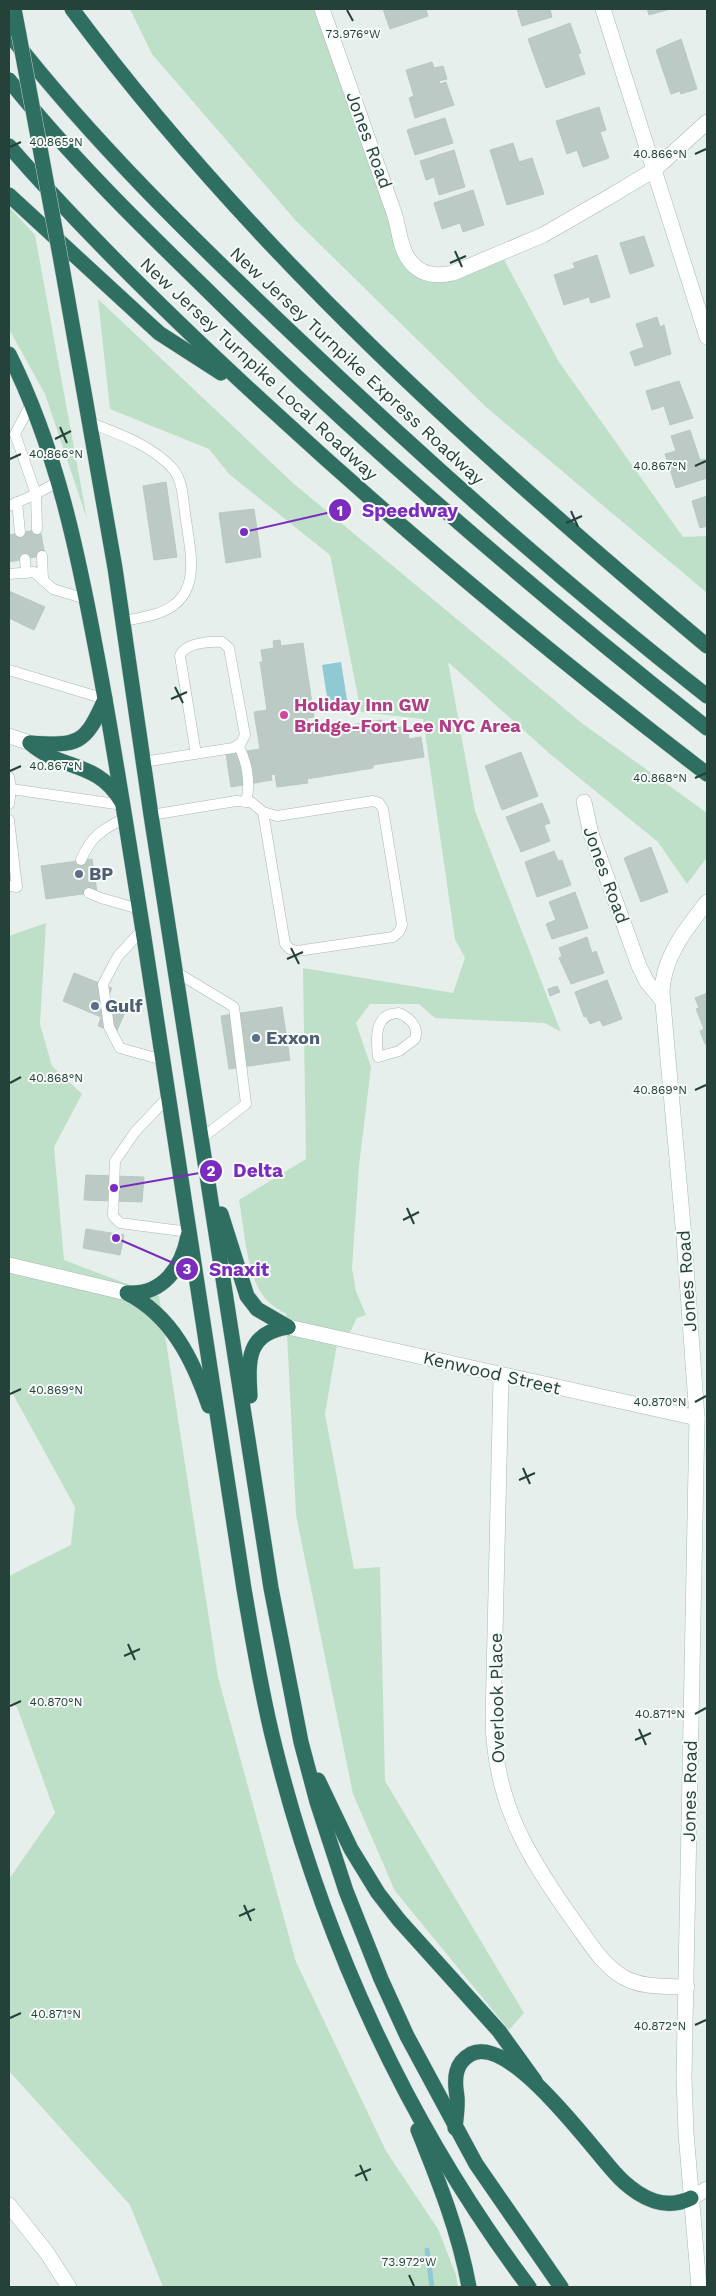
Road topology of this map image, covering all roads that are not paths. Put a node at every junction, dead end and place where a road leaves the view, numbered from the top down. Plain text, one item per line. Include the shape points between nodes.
1 (14, 9) edge
2 (72, 9) edge
3 (322, 9) edge
4 (603, 9) edge
5 (9, 13) edge
6 (14, 34) edge
7 (9, 80) edge
8 (707, 122) edge
9 (9, 146) edge
10 (654, 170) junction
11 (9, 195) edge
12 (707, 337) edge
13 (9, 354) edge
14 (254, 394) junction
15 (32, 402) junction
16 (91, 423) junction
17 (59, 480) junction
18 (36, 494) junction
19 (13, 504) edge
20 (37, 529) dead end
21 (20, 532) dead end
22 (42, 556) dead end
23 (24, 559) dead end
24 (9, 571) edge
25 (26, 572) junction
26 (44, 580) junction
27 (86, 599) junction
28 (123, 621) junction
29 (707, 646) edge
30 (9, 670) edge
31 (707, 696) edge
32 (105, 699) junction
33 (707, 728) edge
34 (9, 736) edge
35 (30, 742) junction
36 (238, 745) junction
37 (196, 754) junction
38 (143, 762) junction
39 (707, 774) edge
40 (9, 778) edge
41 (11, 789) junction
42 (246, 802) junction
43 (584, 802) dead end
44 (9, 804) edge
45 (124, 812) junction
46 (263, 812) junction
47 (151, 815) junction
48 (9, 820) edge
49 (81, 860) dead end
50 (9, 886) edge
51 (89, 893) dead end
52 (707, 902) edge
53 (139, 909) junction
54 (142, 930) junction
55 (176, 972) junction
56 (662, 1000) junction
57 (378, 1057) joint
58 (163, 1060) junction
59 (168, 1097) junction
60 (202, 1138) junction
61 (204, 1155) junction
62 (189, 1232) junction
63 (9, 1264) edge
64 (127, 1293) junction
65 (288, 1327) junction
66 (501, 1376) junction
67 (697, 1418) junction
68 (225, 1464) junction
69 (252, 1465) junction
70 (301, 1742) junction
71 (687, 1987) junction
72 (392, 2066) junction
73 (535, 2081) junction
74 (456, 2129) junction
75 (707, 2189) edge
76 (692, 2198) junction
77 (9, 2205) edge
78 (69, 2287) edge
79 (469, 2287) edge
80 (529, 2287) edge
81 (561, 2287) edge
82 (699, 2287) edge

1 - 6 highway
2 - 29 highway via 200,165 337,313 484,453
3 - 10 street, Jones Road via 398,222 408,259 429,275 441,276 482,262 543,235
4 - 10 street
5 - 6 highway
6 - 16 highway, bridge
6 - 31 highway, New Jersey Turnpike Express Roadway via 63,98 159,203 349,388 527,548
7 - 33 highway via 68,150 121,205 341,418 529,583
8 - 10 street
9 - 14 highway, New Jersey Turnpike Local Roadway via 109,255
10 - 12 street
11 - 14 highway via 159,333
13 - 15 highway
14 - 39 highway, New Jersey Turnpike Local Roadway via 487,598
15 - 17 highway
15 - 18 lane via 15,434
16 - 28 highway
16 - 28 lane via 121,434 150,451 168,464 180,480 191,554 191,580 171,607 158,614
17 - 18 lane
17 - 27 highway
18 - 19 lane
18 - 20 lane
19 - 21 lane
22 - 26 lane
23 - 25 lane
24 - 25 lane
25 - 26 lane via 34,572
26 - 27 lane via 53,589
27 - 32 highway
28 - 38 highway
30 - 32 lane
32 - 35 highway via 81,739 68,744
32 - 45 highway
34 - 35 street
35 - 45 highway via 45,755 100,776 112,788
36 - 37 lane
36 - 37 lane via 245,735 228,645 219,641 189,646 180,656
36 - 42 lane via 244,756 248,782
37 - 38 lane
38 - 47 highway
40 - 41 lane
41 - 44 lane
41 - 45 lane
42 - 46 lane via 251,802
42 - 47 lane
43 - 56 street, Jones Road via 590,834 639,966
45 - 49 lane via 88,843
45 - 53 highway
46 - 46 lane via 277,816 373,801 380,803 402,925 399,932 393,937 374,940 297,951 290,949 285,944
47 - 55 highway
48 - 50 lane via 17,887
51 - 53 lane
52 - 56 street via 672,954 663,978
53 - 54 highway
54 - 58 highway
54 - 58 lane via 118,956 103,984 109,1027 120,1048
55 - 60 highway
55 - 60 lane via 234,1007 246,1104
56 - 67 street, Jones Road
57 - 57 lane via 399,1051 412,1042 416,1031 405,1015 388,1014 380,1022 376,1040
58 - 59 highway
59 - 62 highway
59 - 62 lane via 135,1132 115,1161 113,1216 120,1223
60 - 61 highway
61 - 65 highway via 247,1296 264,1315
61 - 69 highway
62 - 64 highway via 179,1262 165,1282 152,1290
62 - 68 highway
63 - 64 street
64 - 68 highway via 157,1313 184,1348 205,1392
65 - 66 street, Kenwood Street
65 - 69 highway via 260,1338 250,1359
66 - 67 street, Kenwood Street
66 - 71 street, Overlook Place via 493,1721 501,1785 537,1867 605,1962 623,1976 643,1984
67 - 71 street, Jones Road
68 - 72 highway via 260,1681 288,1795 329,1922
69 - 70 highway via 282,1650
70 - 73 highway via 342,1832 378,1893 499,2031
70 - 74 highway via 326,1833 357,1921 407,2036
71 - 76 street, Jones Road via 684,2095
72 - 79 highway via 452,2218 463,2251
72 - 80 highway via 453,2176
73 - 74 highway via 494,2053 478,2051 466,2057 455,2076
73 - 76 highway via 633,2190 667,2204 678,2204
74 - 81 highway via 498,2198
75 - 76 street
76 - 82 street, Jones Road
77 - 78 street

